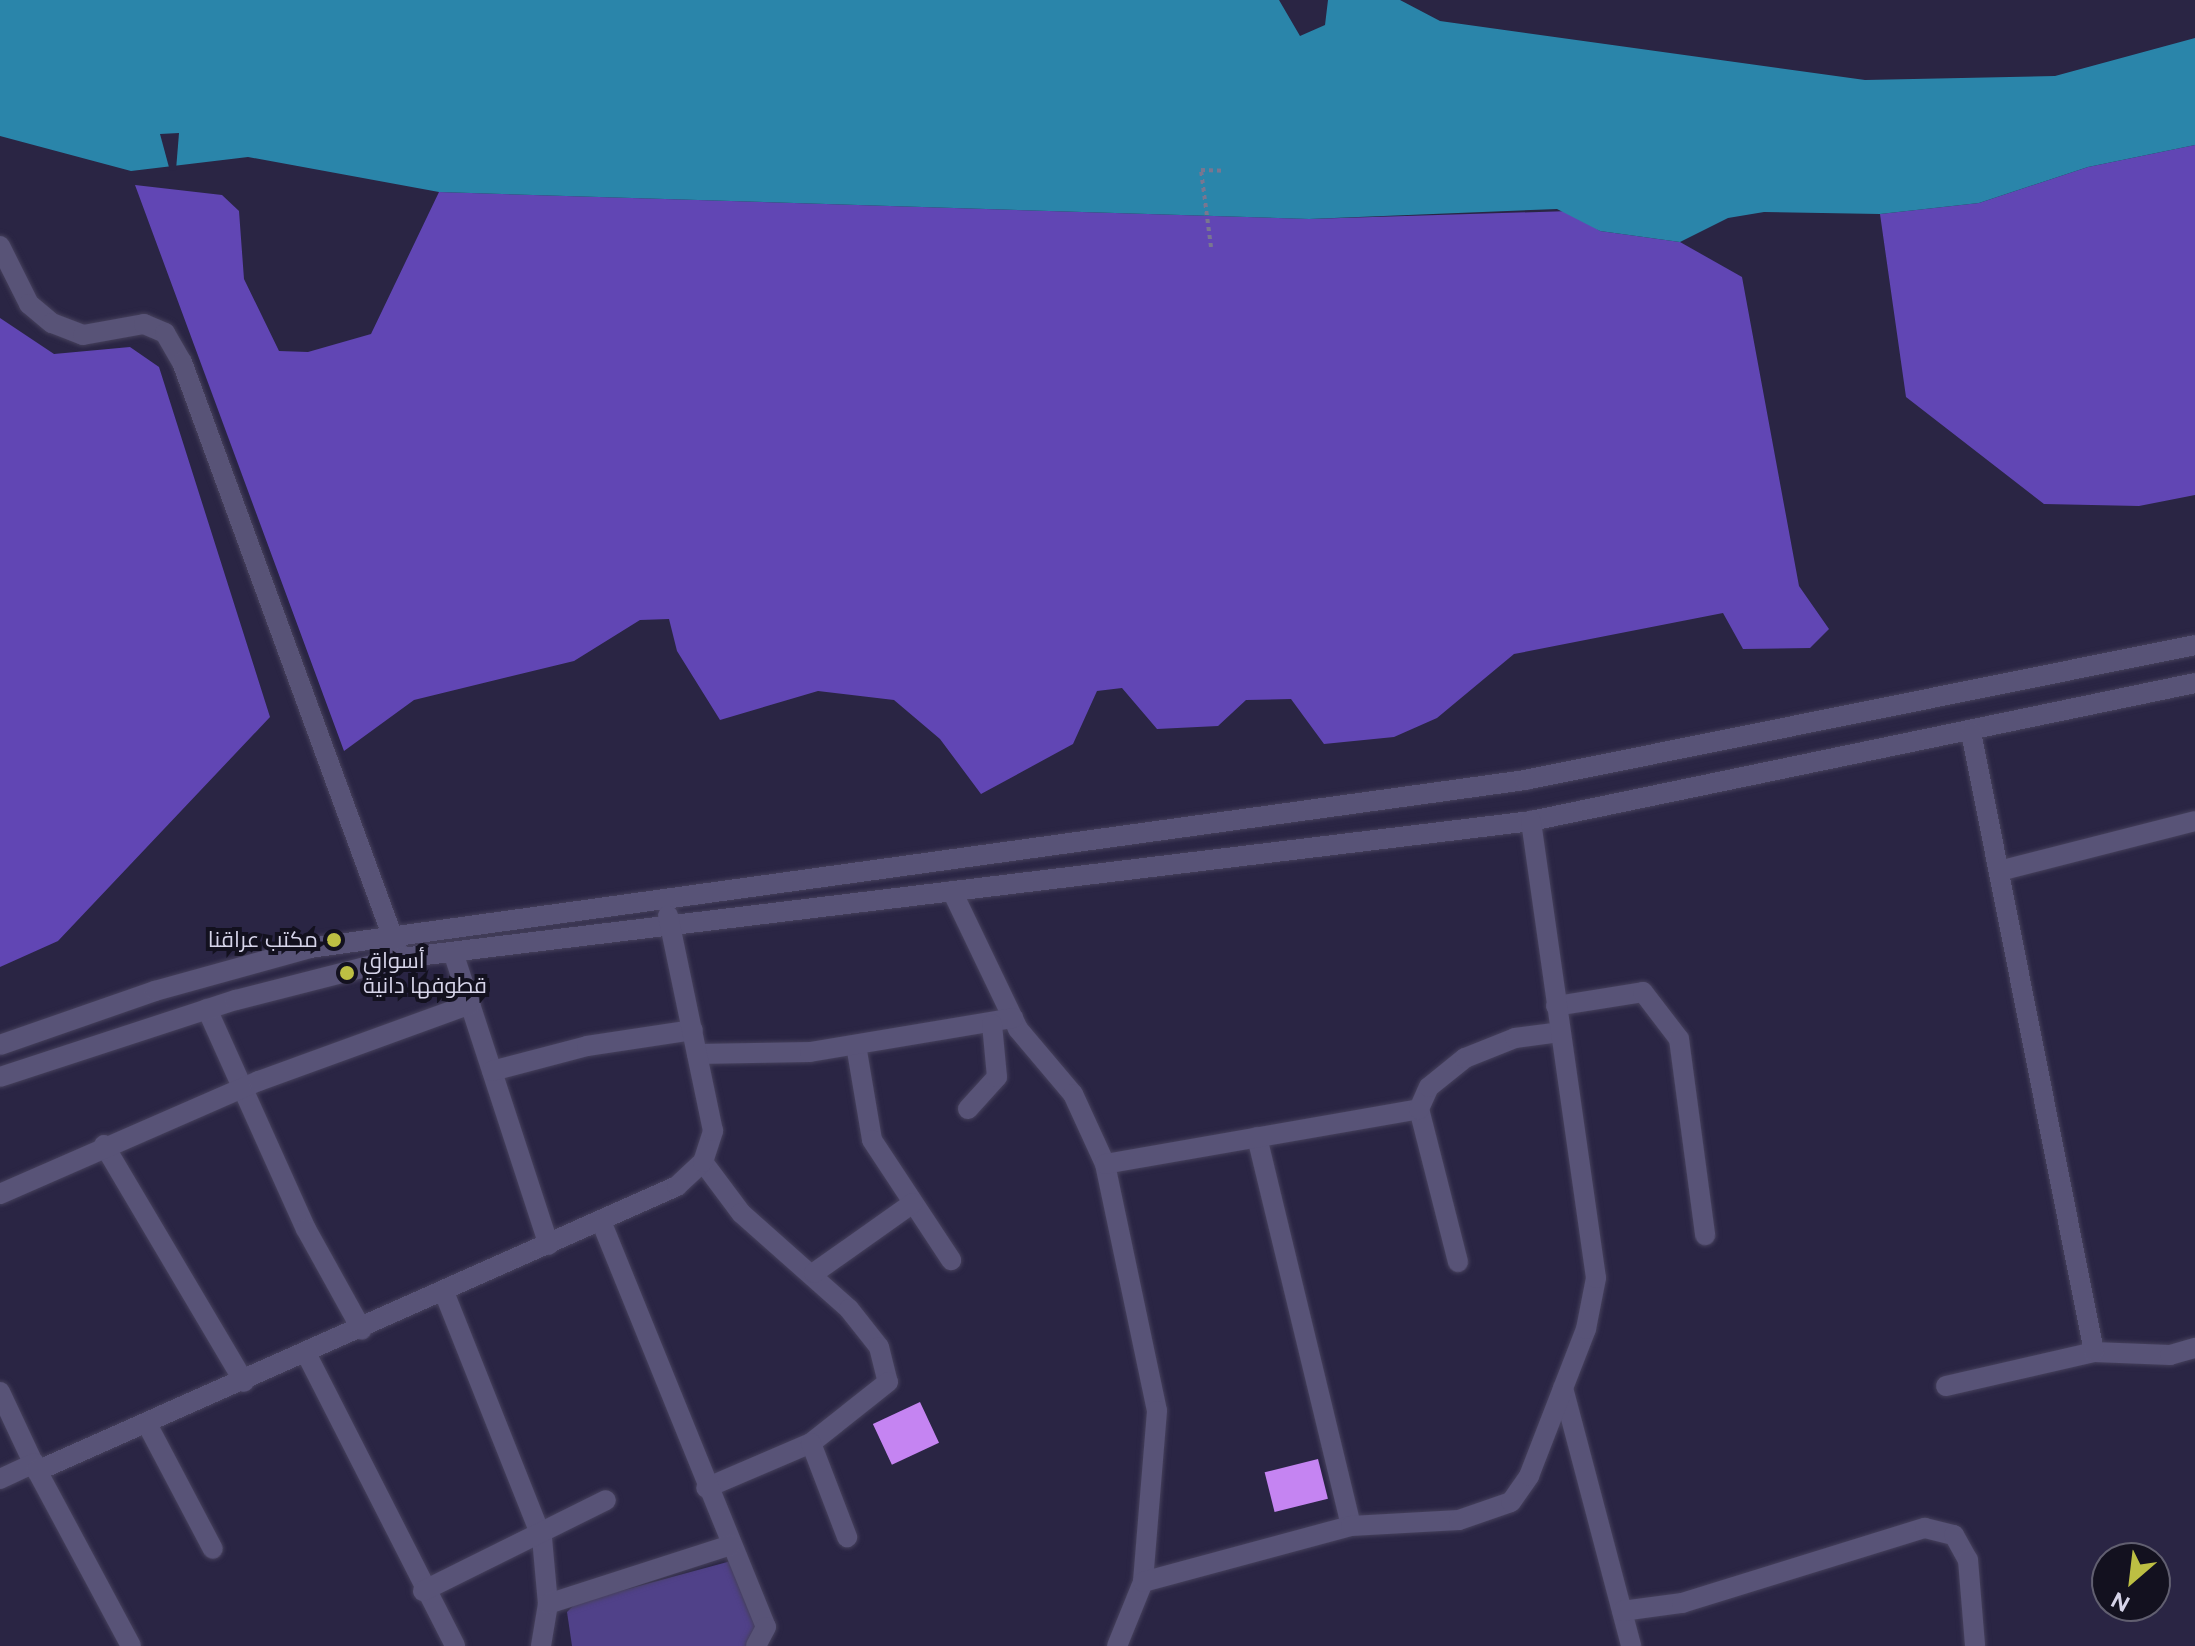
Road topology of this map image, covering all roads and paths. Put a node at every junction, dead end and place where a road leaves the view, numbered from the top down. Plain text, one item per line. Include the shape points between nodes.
1 (1225, 171) dead end
2 (0, 246) edge
3 (1211, 247) dead end
4 (2195, 645) edge
5 (2195, 683) edge
6 (1983, 693) junction
7 (1916, 707) junction
8 (1981, 729) junction
9 (1923, 741) junction
10 (1531, 821) junction
11 (2195, 821) edge
12 (2003, 870) junction
13 (952, 891) junction
14 (664, 901) junction
15 (670, 927) junction
16 (392, 936) junction
17 (453, 952) junction
18 (401, 958) junction
19 (470, 1004) junction
20 (1556, 1006) junction
21 (207, 1009) junction
22 (1013, 1018) junction
23 (992, 1024) junction
24 (693, 1030) junction
25 (1560, 1032) junction
26 (0, 1045) edge
27 (856, 1045) junction
28 (697, 1054) junction
29 (492, 1071) junction
30 (0, 1077) edge
31 (243, 1087) junction
32 (968, 1109) dead end
33 (1419, 1109) junction
34 (1257, 1137) junction
35 (104, 1145) junction
36 (703, 1162) junction
37 (1105, 1164) junction
38 (0, 1194) edge
39 (913, 1203) junction
40 (601, 1221) junction
41 (1705, 1235) dead end
42 (549, 1245) junction
43 (951, 1260) dead end
44 (1458, 1262) dead end
45 (814, 1273) junction
46 (444, 1292) junction
47 (362, 1330) junction
48 (2195, 1348) edge
49 (2094, 1352) junction
50 (307, 1355) junction
51 (244, 1382) junction
52 (1946, 1386) dead end
53 (1563, 1388) junction
54 (0, 1392) edge
55 (147, 1424) junction
56 (811, 1443) junction
57 (36, 1467) junction
58 (0, 1479) edge
59 (706, 1488) junction
60 (606, 1500) dead end
61 (1351, 1526) junction
62 (847, 1537) dead end
63 (542, 1538) junction
64 (731, 1545) junction
65 (213, 1549) dead end
66 (1143, 1582) junction
67 (423, 1591) junction
68 (548, 1604) junction
69 (1622, 1611) junction
70 (131, 1646) edge
71 (455, 1646) edge
72 (541, 1646) edge
73 (756, 1646) edge
74 (1117, 1646) edge
75 (1631, 1646) edge
76 (1975, 1646) edge

1 - 3 path via 1201,170
2 - 16 street via 29,304 52,323 83,335 144,324 165,333 182,362
4 - 6 street
5 - 8 street
6 - 7 street
6 - 8 street
7 - 9 street
7 - 14 street via 1525,780
8 - 9 street
8 - 12 street
9 - 10 street
10 - 13 street
10 - 20 street
11 - 12 street
12 - 49 street
13 - 15 street
13 - 22 street
14 - 15 street
14 - 16 street
15 - 17 street
15 - 24 street
16 - 18 street
16 - 26 street via 233,968
17 - 18 street
17 - 19 street
18 - 21 street
19 - 29 street
19 - 31 street
20 - 25 street
20 - 41 street via 1643,992 1658,1022 1679,1039
21 - 30 street
21 - 31 street
22 - 23 street
22 - 37 street via 1073,1094
23 - 27 street
23 - 32 street via 997,1077
24 - 28 street
24 - 29 street via 587,1046
25 - 33 street via 1515,1038 1465,1058 1429,1087
25 - 53 street via 1596,1278
27 - 28 street
27 - 39 street via 872,1140
28 - 36 street via 713,1131
29 - 42 street
31 - 35 street
31 - 47 street
33 - 34 street
33 - 44 street
34 - 37 street
34 - 61 street
35 - 38 street
35 - 51 street
36 - 40 street via 677,1186
36 - 45 street via 741,1213
37 - 66 street via 1157,1411
39 - 43 street
39 - 45 street
40 - 42 street
40 - 59 street
42 - 46 street
45 - 56 street via 879,1347 888,1382
46 - 47 street
46 - 63 street
47 - 50 street
48 - 49 street via 2170,1355
49 - 52 street
50 - 51 street
50 - 67 street
51 - 55 street
53 - 61 street via 1529,1476 1511,1502 1459,1520
53 - 69 street
54 - 57 street
55 - 57 street
55 - 65 street
56 - 59 street
56 - 62 street
57 - 58 street
57 - 70 street
59 - 64 street
60 - 63 street
61 - 66 street
63 - 67 street
63 - 68 street
64 - 68 street
64 - 73 street via 766,1627
66 - 74 street
67 - 71 street
68 - 72 street
69 - 75 street
69 - 76 street via 1682,1603 1925,1528 1954,1535 1968,1560

